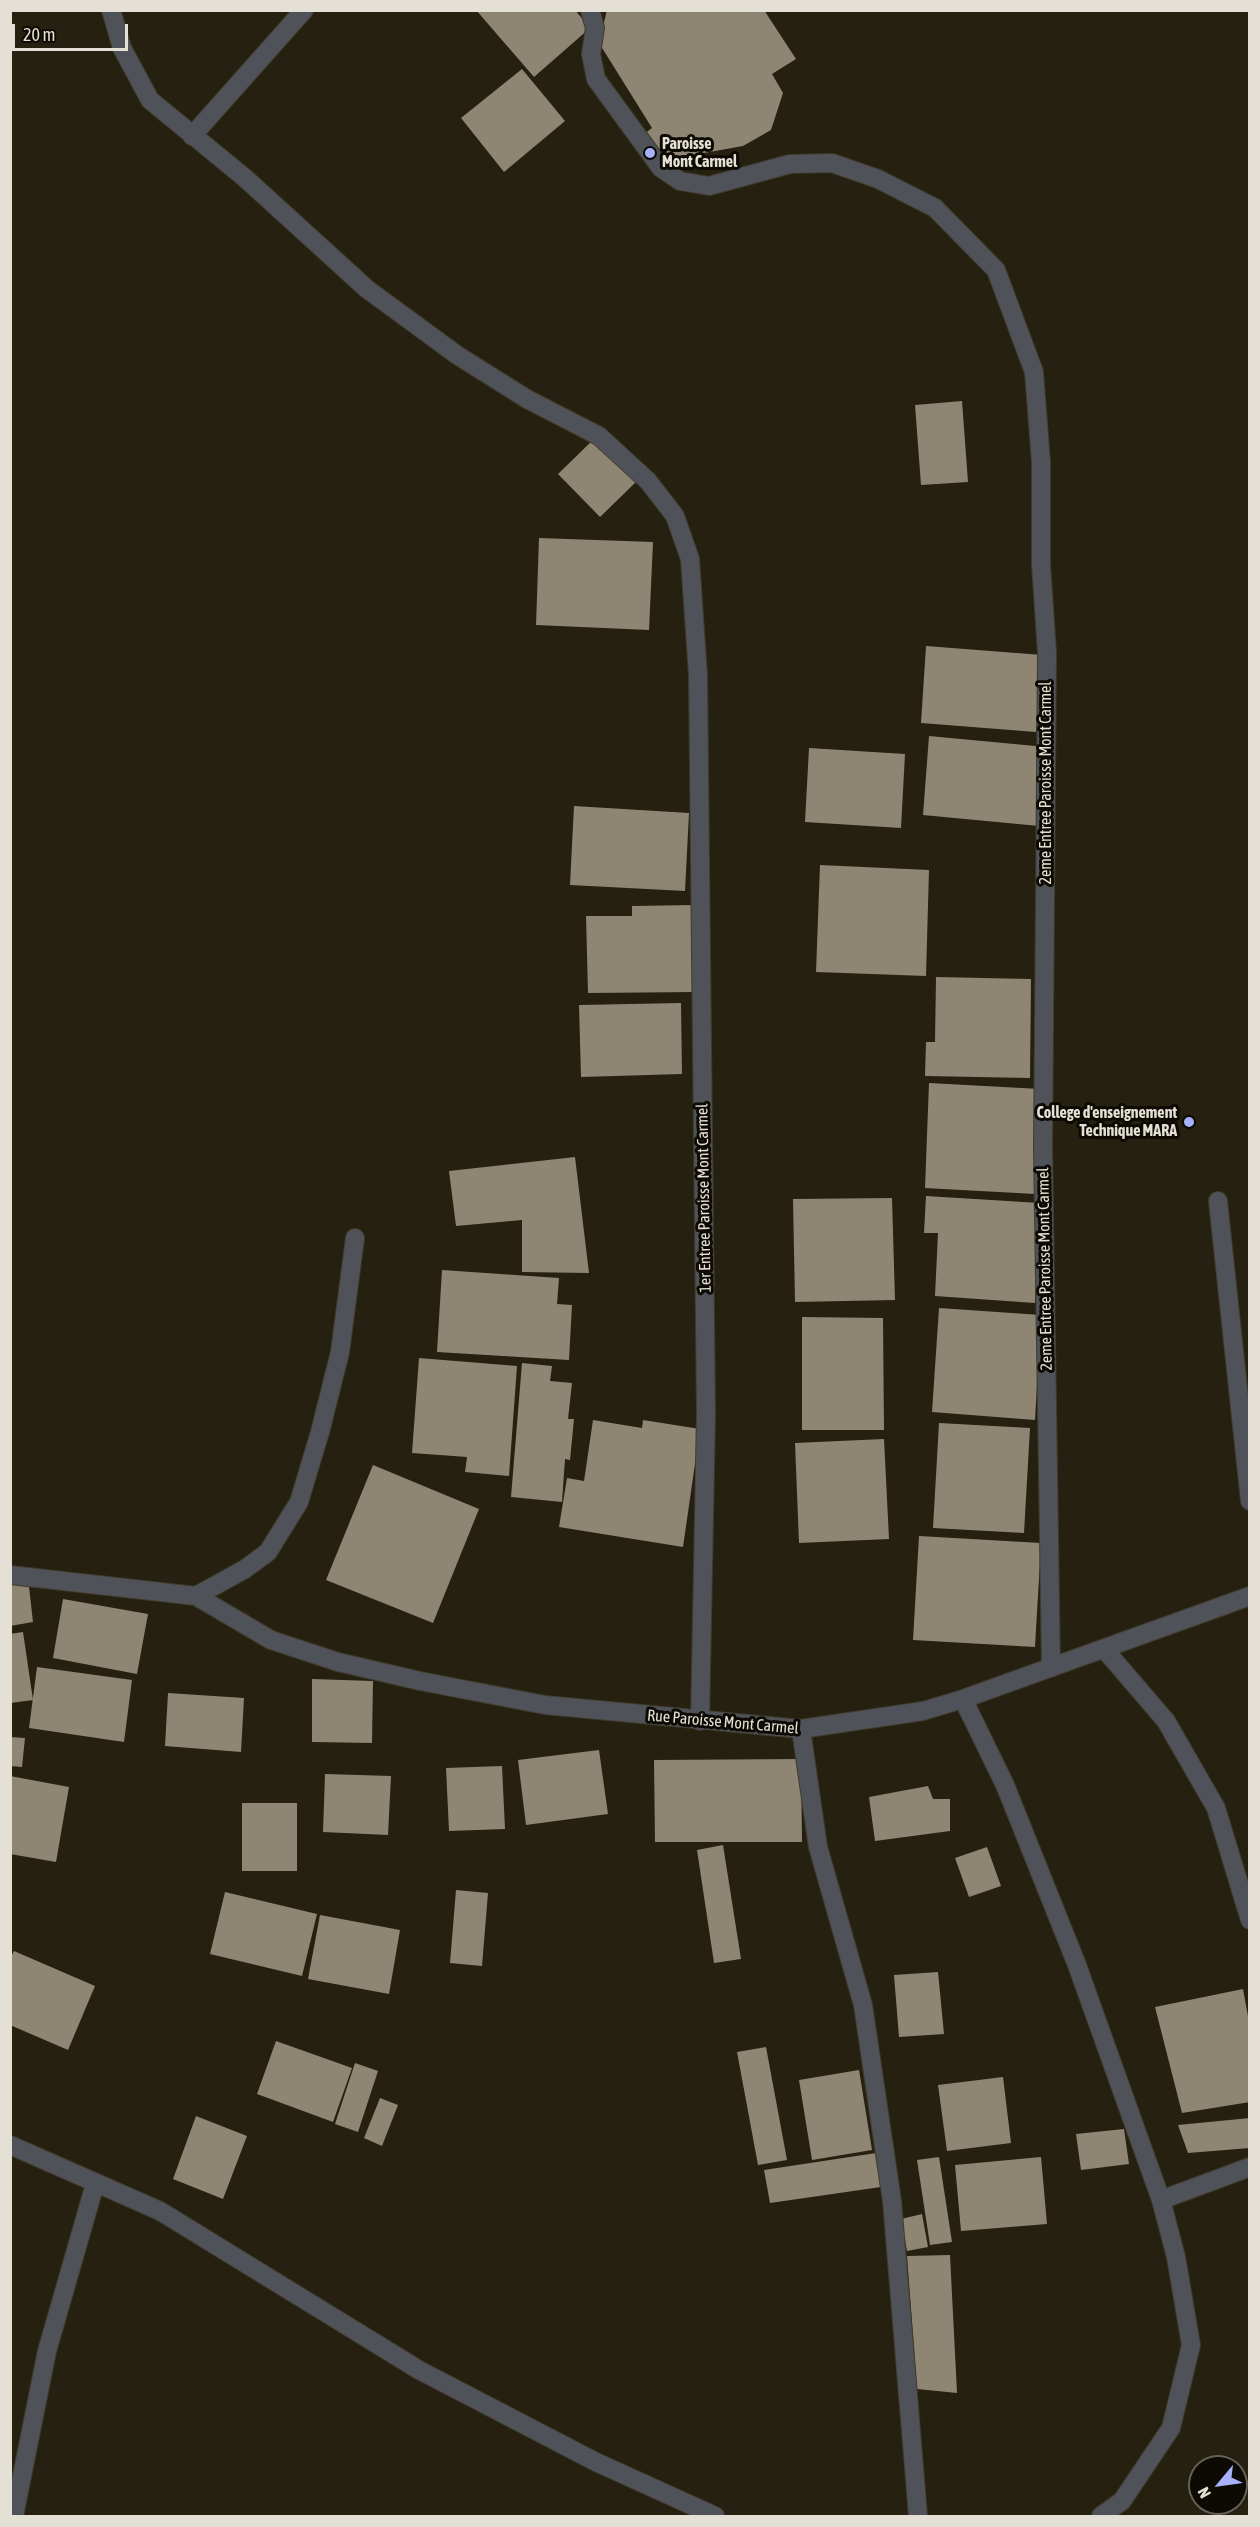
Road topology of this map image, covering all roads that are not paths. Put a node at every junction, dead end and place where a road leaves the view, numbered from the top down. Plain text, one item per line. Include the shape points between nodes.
1 (111, 10) edge
2 (304, 10) edge
3 (590, 10) edge
4 (192, 136) junction
5 (1218, 1201) dead end
6 (354, 1238) dead end
7 (1250, 1501) edge
8 (10, 1575) edge
9 (196, 1596) junction
10 (1250, 1596) edge
11 (1105, 1650) junction
12 (1051, 1668) junction
13 (963, 1699) junction
14 (700, 1721) junction
15 (801, 1730) junction
16 (1250, 1920) edge
17 (10, 2145) edge
18 (1250, 2167) edge
19 (95, 2184) junction
20 (1161, 2200) junction
21 (14, 2517) edge
22 (715, 2517) edge
23 (918, 2517) edge
24 (1101, 2517) edge

1 - 4 street, 1er Entree Paroisse Mont Carmel via 123,48 150,100
2 - 4 street
3 - 12 street, 2eme Entree Paroisse Mont Carmel via 595,28 591,54 596,79 661,168 680,181 709,186 790,164 832,163 878,179 935,208 996,270 1034,372 1047,653 1043,1148
4 - 14 street, 1er Entree Paroisse Mont Carmel via 245,178 367,289 457,355 527,399 598,436 648,481 675,516 690,559 698,675 706,1414
5 - 7 street
6 - 9 street via 340,1352 299,1502 268,1552
8 - 9 street
9 - 14 street, Rue Paroisse Mont Carmel via 271,1640 420,1682 545,1705
10 - 11 street, Rue Paroisse Mont Carmel
11 - 12 street, Rue Paroisse Mont Carmel
11 - 16 street via 1166,1721 1216,1808
12 - 13 street, Rue Paroisse Mont Carmel
13 - 15 street, Rue Paroisse Mont Carmel via 922,1711
13 - 20 street via 1005,1785 1077,1965
14 - 15 street, Rue Paroisse Mont Carmel
15 - 23 street via 818,1847 863,2005 891,2201
17 - 19 street
18 - 20 street
19 - 21 street via 46,2351
19 - 22 street via 160,2211 419,2370 596,2462
20 - 24 street via 1176,2257 1191,2345 1171,2428 1122,2501

